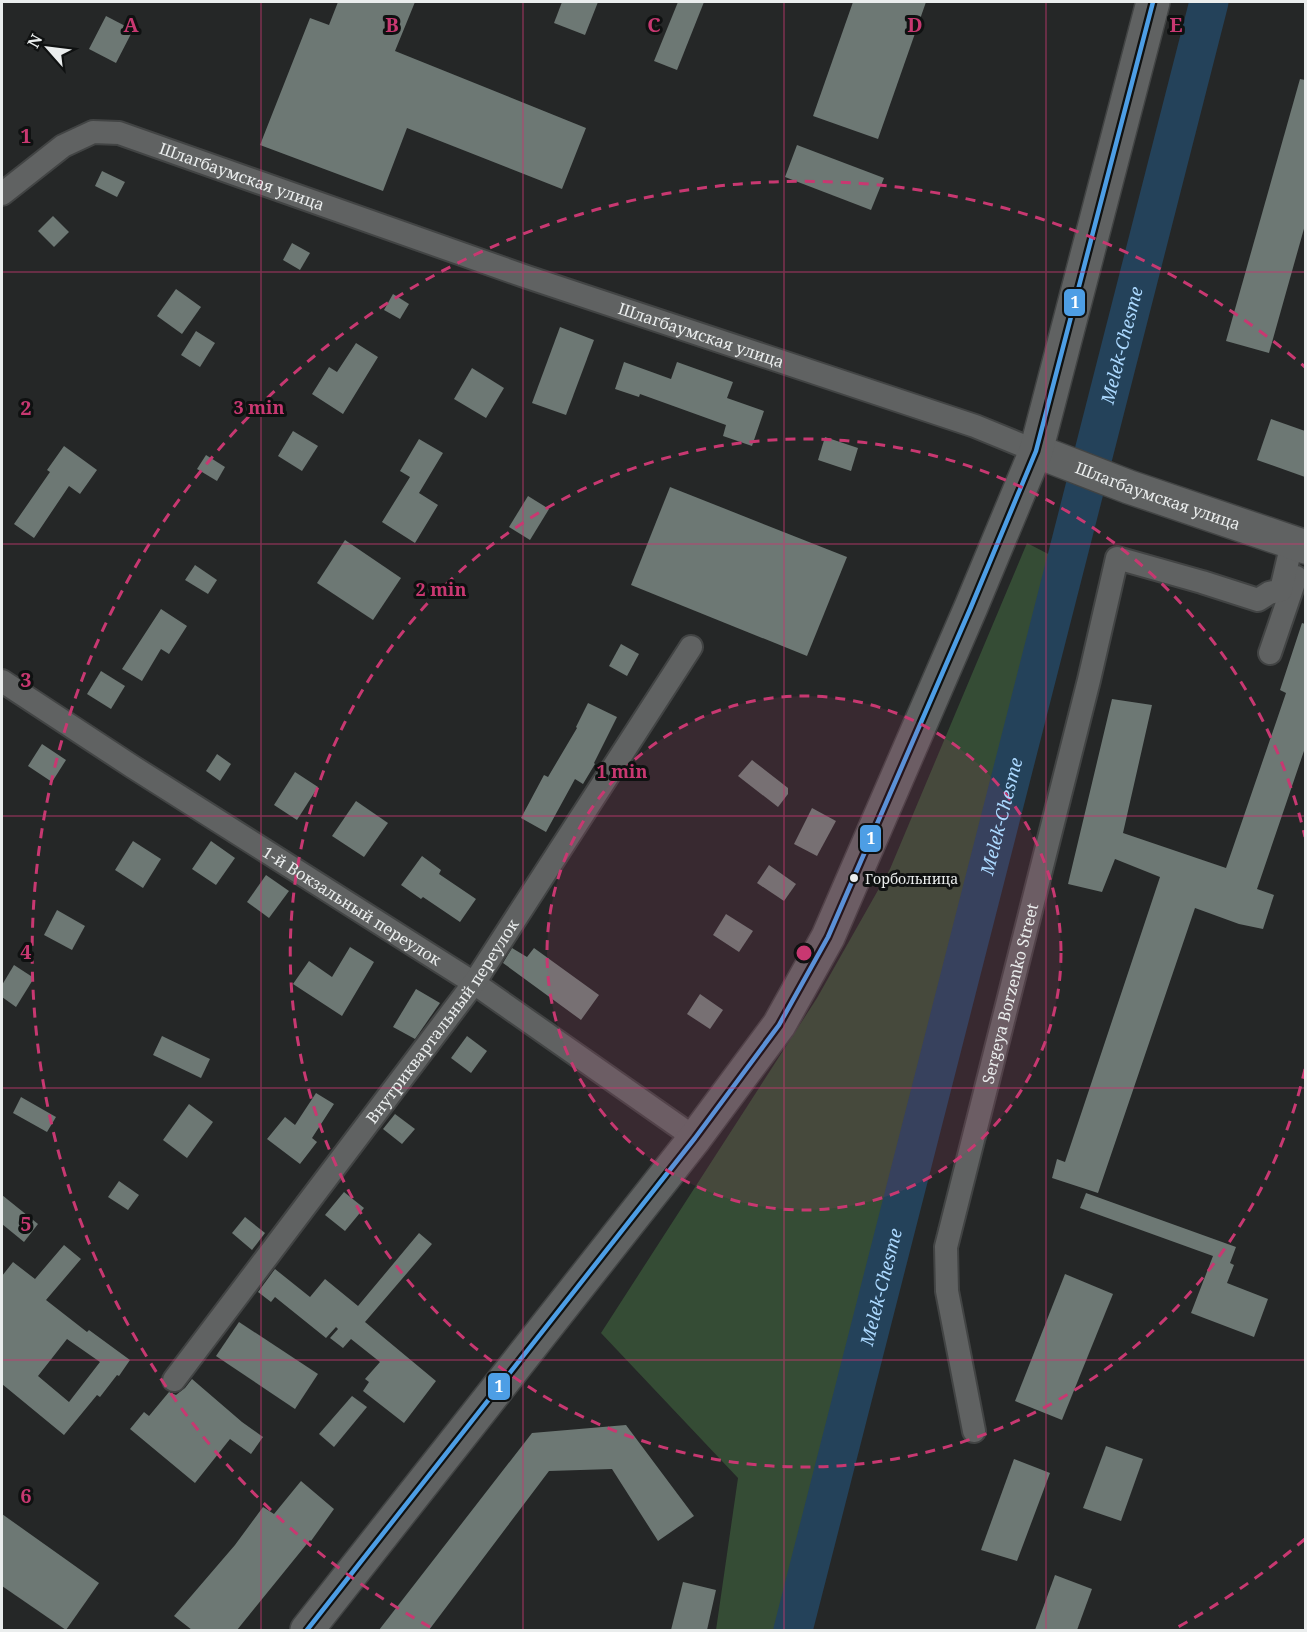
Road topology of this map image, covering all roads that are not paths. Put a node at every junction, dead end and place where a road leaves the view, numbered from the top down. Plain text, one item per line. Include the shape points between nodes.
1 (1153, 2) edge
2 (2, 194) edge
3 (1047, 456) junction
4 (1301, 546) edge
5 (1286, 591) junction
6 (691, 647) dead end
7 (1270, 653) dead end
8 (2, 681) edge
9 (474, 983) junction
10 (695, 1138) junction
11 (174, 1380) dead end
12 (974, 1431) dead end
13 (307, 1630) edge

1 - 3 main road
2 - 3 street, Шлагбаумская улица via 63,146 93,132 119,133 516,273 975,426
3 - 4 main road, Шлагбаумская улица
3 - 10 main road via 962,629 828,937 779,1025
4 - 5 street
5 - 7 street
5 - 12 street, Sergeya Borzenko Street via 1269,593 1258,600 1117,558 946,1247 946,1291
6 - 9 street, Внутриквартальный переулок
8 - 9 street, 1-й Вокзальный переулок
9 - 10 street, 1-й Вокзальный переулок
9 - 11 street, Внутриквартальный переулок
10 - 13 main road

